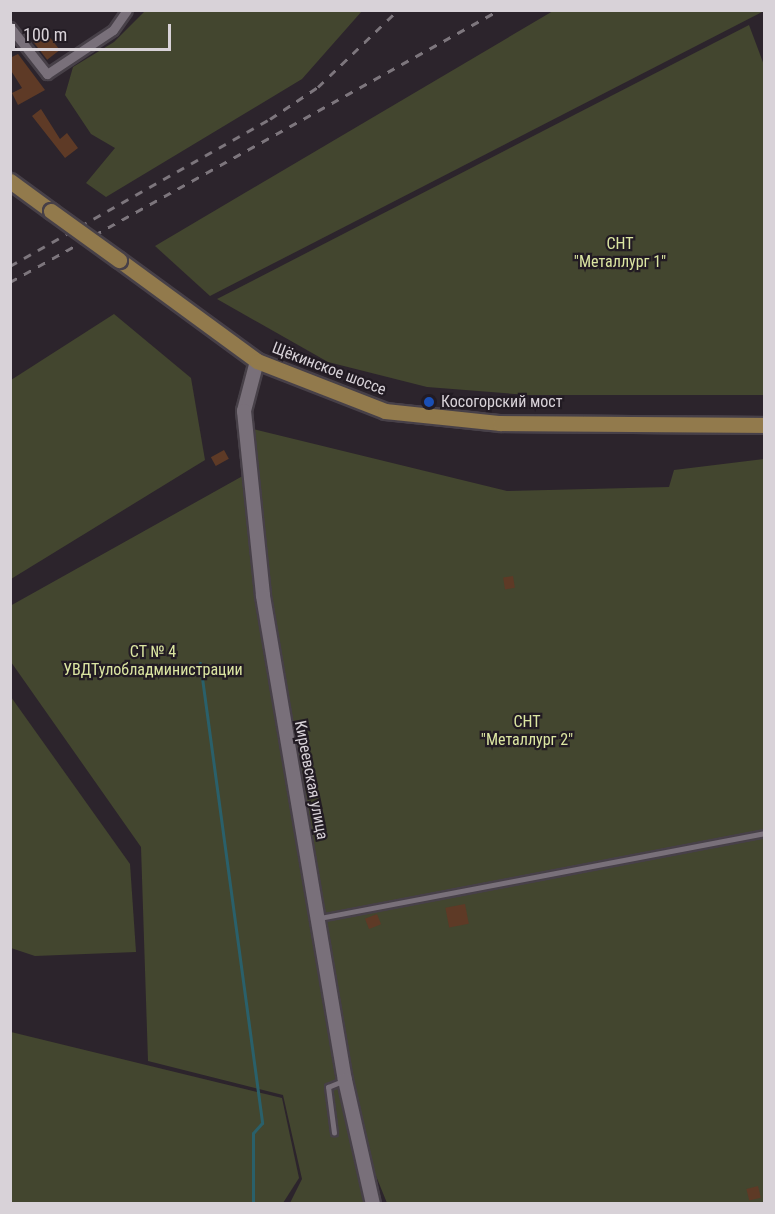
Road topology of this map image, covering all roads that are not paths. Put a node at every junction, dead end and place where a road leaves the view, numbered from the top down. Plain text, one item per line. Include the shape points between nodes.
1 (127, 10) edge
2 (10, 27) edge
3 (10, 181) edge
4 (257, 361) junction
5 (765, 425) edge
6 (765, 833) edge
7 (318, 918) junction
8 (345, 1080) junction
9 (334, 1133) dead end
10 (373, 1203) edge

1 - 2 street via 113,30 47,74
3 - 4 main road, Щёкинское шоссе, bridge
4 - 5 main road, Щёкинское шоссе via 344,397 419,416 500,423
4 - 7 street, Киреевская улица via 244,405 246,461 275,681
6 - 7 lane
7 - 8 street, Киреевская улица
8 - 9 lane via 327,1088
8 - 10 street, Киреевская улица

